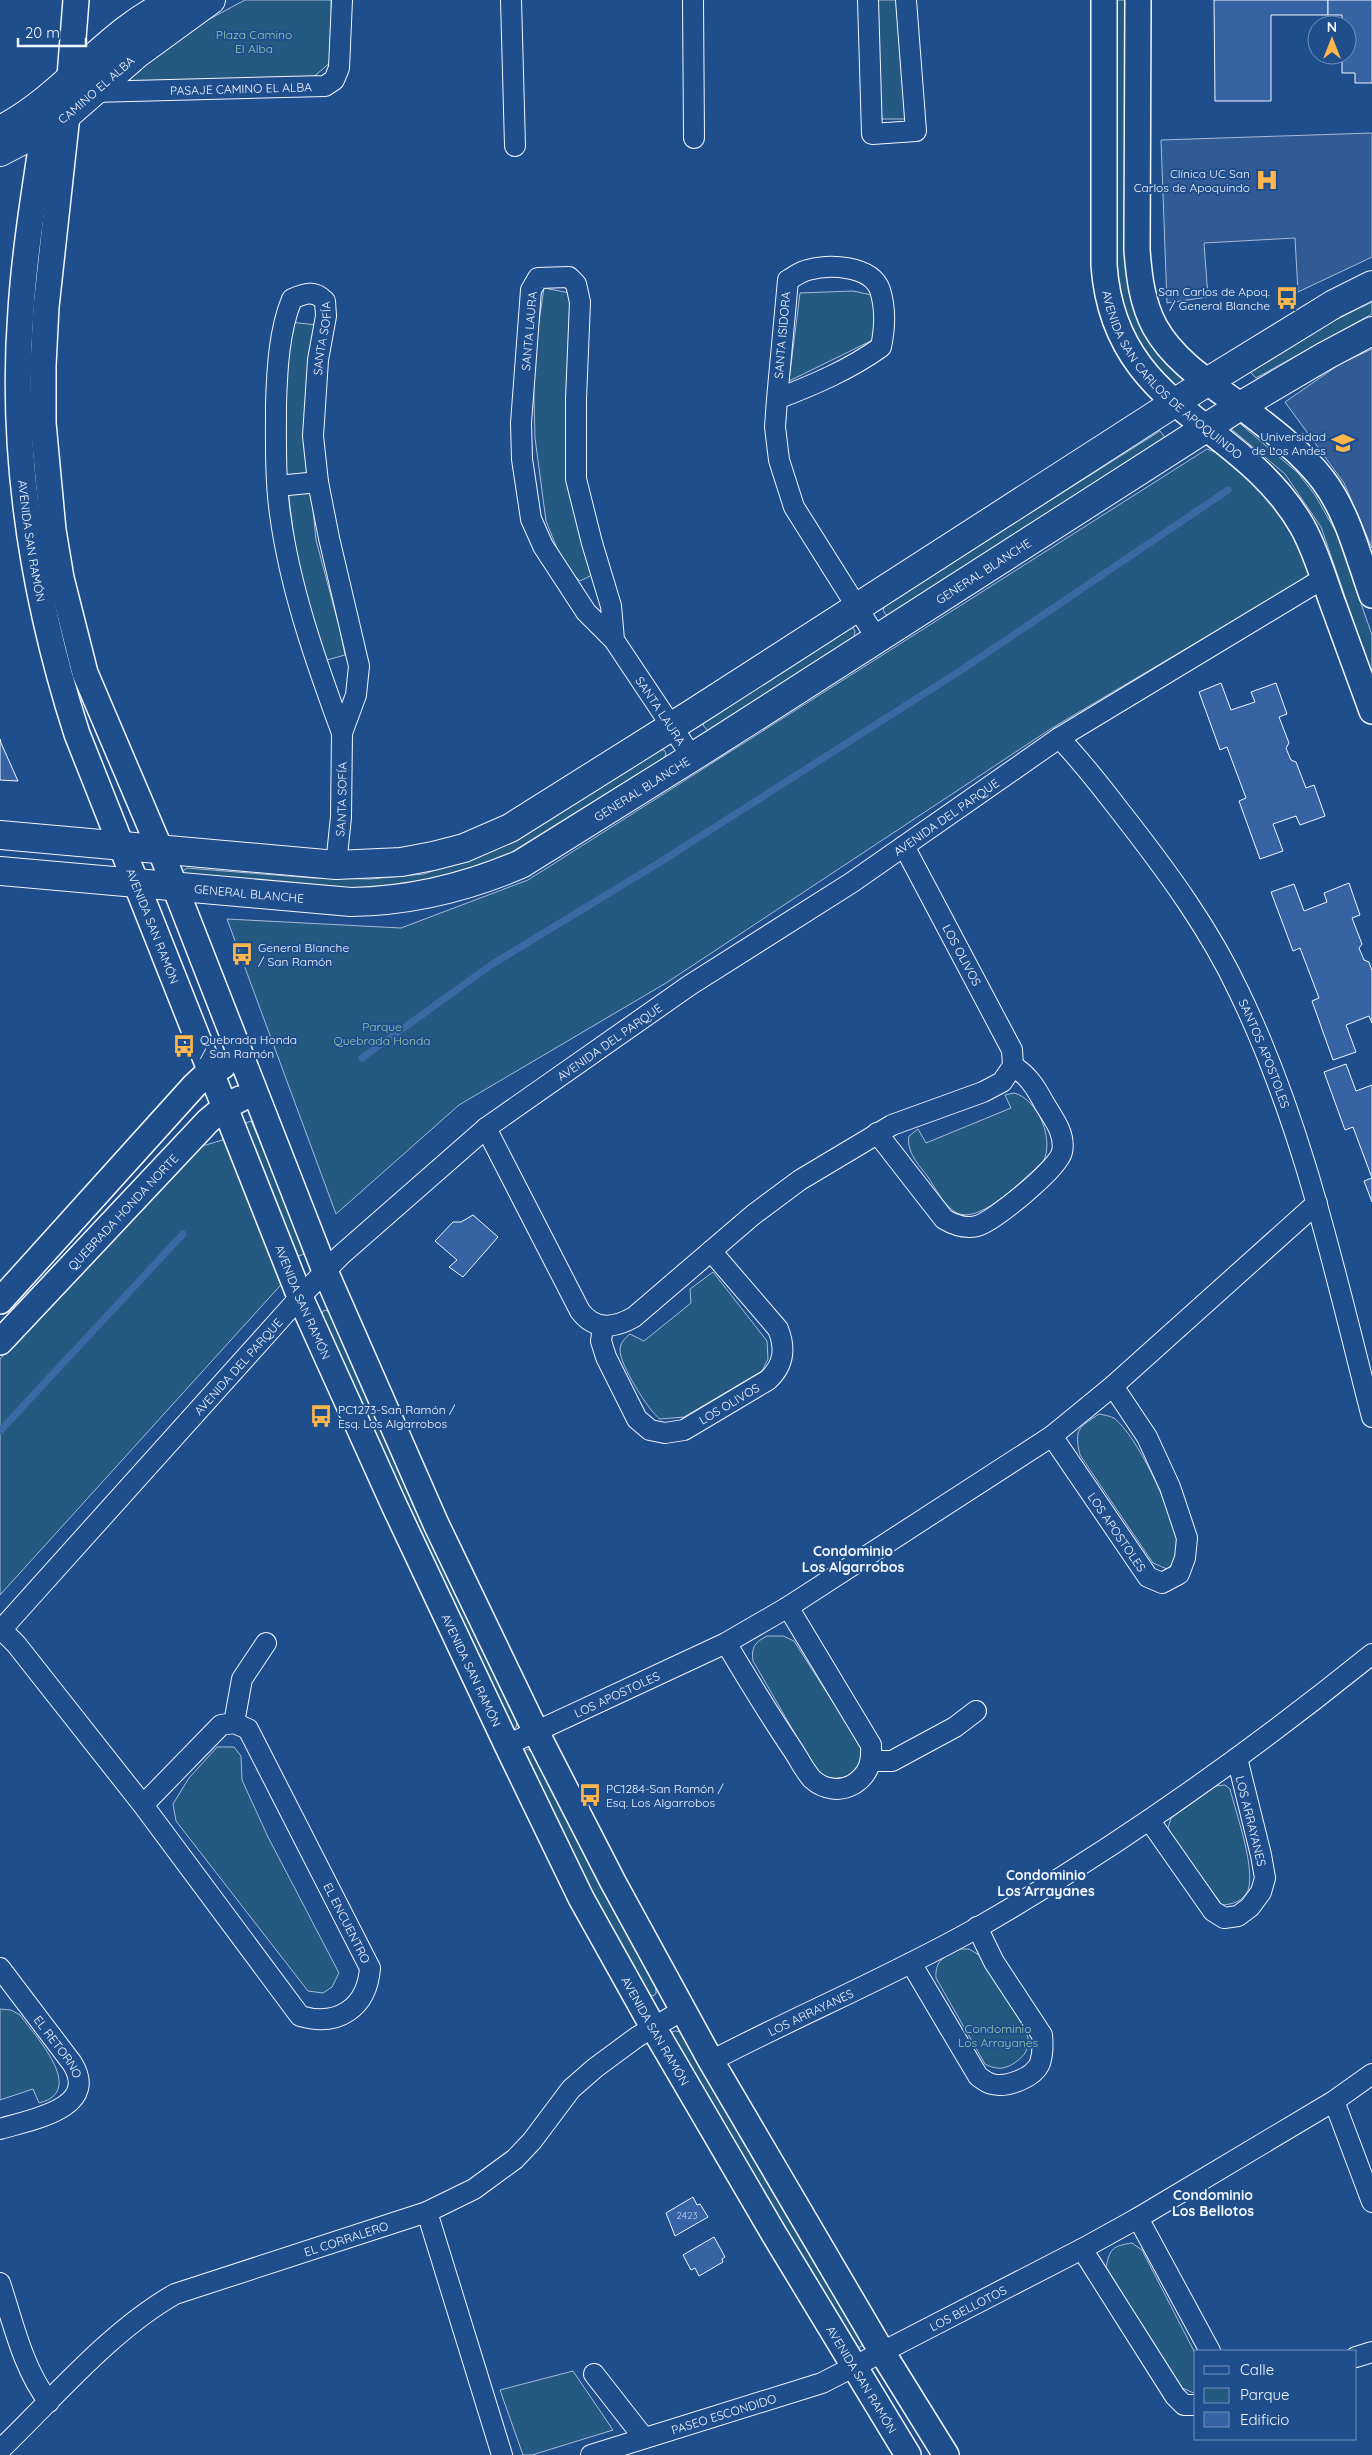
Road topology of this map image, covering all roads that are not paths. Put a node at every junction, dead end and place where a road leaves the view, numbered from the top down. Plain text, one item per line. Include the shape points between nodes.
1 (76, 0) edge
2 (176, 0) edge
3 (210, 0) edge
4 (342, 0) edge
5 (511, 0) edge
6 (693, 0) edge
7 (868, 0) edge
8 (906, 0) edge
9 (1104, 0) edge
10 (1138, 0) edge
11 (66, 74) junction
12 (93, 92) junction
13 (67, 115) junction
14 (0, 130) edge
15 (44, 130) junction
16 (694, 138) dead end
17 (515, 146) dead end
18 (0, 152) edge
19 (1372, 285) edge
20 (1372, 331) edge
21 (1207, 382) junction
22 (777, 399) junction
23 (1174, 404) junction
24 (1240, 406) junction
25 (1206, 428) junction
26 (318, 482) junction
27 (278, 486) junction
28 (1324, 578) junction
29 (1372, 595) edge
30 (858, 608) junction
31 (877, 639) junction
32 (614, 640) junction
33 (1372, 711) edge
34 (672, 726) junction
35 (342, 733) junction
36 (1058, 738) junction
37 (692, 757) junction
38 (0, 835) edge
39 (122, 846) junction
40 (904, 846) junction
41 (160, 849) junction
42 (336, 865) junction
43 (0, 871) edge
44 (137, 884) junction
45 (175, 888) junction
46 (242, 1058) junction
47 (1013, 1066) junction
48 (210, 1071) junction
49 (254, 1091) junction
50 (226, 1106) junction
51 (486, 1128) junction
52 (877, 1133) junction
53 (1317, 1203) junction
54 (711, 1251) junction
55 (326, 1271) junction
56 (300, 1297) junction
57 (0, 1301) edge
58 (603, 1326) junction
59 (1, 1340) edge
60 (1113, 1386) junction
61 (1372, 1417) edge
62 (1052, 1436) junction
63 (788, 1607) junction
64 (1, 1630) edge
65 (266, 1643) dead end
66 (726, 1643) junction
67 (1372, 1654) edge
68 (976, 1711) dead end
69 (234, 1723) junction
70 (536, 1732) junction
71 (507, 1745) junction
72 (1237, 1758) junction
73 (872, 1761) junction
74 (143, 1805) junction
75 (1150, 1820) junction
76 (977, 1927) junction
77 (912, 1963) junction
78 (3, 1979) edge
79 (683, 2010) junction
80 (653, 2027) junction
81 (711, 2061) junction
82 (1372, 2074) edge
83 (1334, 2101) junction
84 (0, 2129) edge
85 (1372, 2202) edge
86 (427, 2212) junction
87 (1138, 2218) junction
88 (1082, 2249) junction
89 (0, 2282) edge
90 (1209, 2350) edge
91 (882, 2352) junction
92 (1372, 2352) edge
93 (1357, 2357) edge
94 (854, 2367) junction
95 (594, 2374) dead end
96 (49, 2402) junction
97 (1194, 2405) edge
98 (644, 2438) junction
99 (0, 2450) edge
100 (502, 2455) edge
101 (590, 2455) edge
102 (908, 2455) edge
103 (946, 2455) edge

1 - 11 street, AVENIDA SAN RAMÓN
2 - 11 main road, CAMINO EL ALBA via 130,25
3 - 12 main road, CAMINO EL ALBA via 137,54
4 - 12 street, PASAJE CAMINO EL ALBA via 339,68 334,80 326,86
5 - 17 street
6 - 16 street
7 - 8 street via 872,134 916,131
9 - 23 street, AVENIDA SAN CARLOS DE APOQUINDO via 1105,286 1125,345 1146,375
10 - 21 street, AVENIDA SAN CARLOS DE APOQUINDO via 1137,250 1140,281 1148,312 1163,339
11 - 13 street, AVENIDA SAN RAMÓN
11 - 14 main road, CAMINO EL ALBA via 32,109
11 - 15 street, AVENIDA SAN RAMÓN
12 - 13 main road, CAMINO EL ALBA
13 - 15 main road, CAMINO EL ALBA
13 - 41 street, AVENIDA SAN RAMÓN via 51,249 43,365 43,423 53,530 61,578 85,673
15 - 18 main road, CAMINO EL ALBA
15 - 39 street, AVENIDA SAN RAMÓN via 20,311 18,368 23,484 38,590 61,687
19 - 21 main road via 1334,304
20 - 24 main road, GENERAL BLANCHE
21 - 23 main road
21 - 24 street, AVENIDA SAN CARLOS DE APOQUINDO
22 - 22 street, SANTA ISIDORA via 819,383 882,347 886,323 880,289 869,276 831,267 807,270 788,280
22 - 30 street, SANTA ISIDORA via 775,427 779,460 794,506
23 - 25 street, AVENIDA SAN CARLOS DE APOQUINDO
23 - 30 main road
24 - 25 main road, GENERAL BLANCHE
24 - 29 street, AVENIDA SAN CARLOS DE APOQUINDO via 1304,459 1322,479 1338,503
25 - 28 street, AVENIDA SAN CARLOS DE APOQUINDO via 1265,479 1283,500 1302,526
25 - 31 main road, GENERAL BLANCHE
26 - 27 street
26 - 27 street, SANTA SOFÍA via 313,436 326,301 318,294 306,293 292,299 286,313 277,381
26 - 35 street, SANTA SOFÍA via 359,666 356,694
27 - 35 street, SANTA SOFÍA via 294,585 313,652
28 - 33 street, AVENIDA SAN CARLOS DE APOQUINDO
28 - 36 street, AVENIDA DEL PARQUE
30 - 31 street, SANTA ISIDORA
30 - 34 main road
31 - 37 main road, GENERAL BLANCHE
32 - 32 street, SANTA LAURA via 611,606 576,479 580,302 576,284 569,277 538,278 531,290 521,423 522,459 531,519 543,546 586,612
32 - 34 street, SANTA LAURA
34 - 37 street, SANTA LAURA
34 - 42 main road via 531,816 488,839 401,862
35 - 42 street, SANTA SOFÍA via 341,817
36 - 40 street, AVENIDA DEL PARQUE
36 - 53 street, SANTOS APOSTOLES via 1077,756 1162,865 1200,922 1239,991 1288,1111
37 - 45 main road, GENERAL BLANCHE via 521,864 447,890 409,898 351,902
38 - 39 main road
39 - 41 main road
39 - 44 street, AVENIDA SAN RAMÓN
40 - 47 street, LOS OLIVOS via 1010,1044
40 - 51 street, AVENIDA DEL PARQUE via 690,985
41 - 42 main road
41 - 45 street, AVENIDA SAN RAMÓN
43 - 44 main road, GENERAL BLANCHE
44 - 45 main road, GENERAL BLANCHE
44 - 48 street, AVENIDA SAN RAMÓN
45 - 46 street, AVENIDA SAN RAMÓN
46 - 48 street
46 - 49 street, AVENIDA SAN RAMÓN
47 - 52 street via 1008,1077 994,1086
47 - 52 street via 1031,1081 1059,1128 1062,1151 1056,1164 994,1218 968,1227 944,1219
48 - 50 street, AVENIDA SAN RAMÓN
48 - 57 street
49 - 50 street, QUEBRADA HONDA NORTE
49 - 55 street, AVENIDA SAN RAMÓN
50 - 56 street, AVENIDA SAN RAMÓN
50 - 59 street, QUEBRADA HONDA NORTE via 114,1218
51 - 55 street, AVENIDA DEL PARQUE
51 - 58 street via 580,1311 590,1321
52 - 54 street via 794,1185
53 - 60 street, LOS APOSTOLES
53 - 61 street, SANTOS APOSTOLES
54 - 58 street via 634,1317 620,1324
54 - 58 street, LOS OLIVOS via 778,1329 783,1344 782,1359 776,1373 768,1380 684,1430 665,1433 650,1430 637,1418 606,1357 601,1341
55 - 56 street, AVENIDA DEL PARQUE
55 - 70 street, AVENIDA SAN RAMÓN via 436,1524
56 - 64 street, AVENIDA DEL PARQUE
56 - 71 street, AVENIDA SAN RAMÓN
60 - 62 street, LOS APOSTOLES
60 - 62 street, LOS APOSTOLES via 1147,1437 1170,1487 1188,1538 1179,1574 1162,1583 1148,1578
62 - 63 street, LOS APOSTOLES
63 - 66 street, LOS APOSTOLES
63 - 73 street via 871,1745
64 - 74 street, EL ENCUENTRO via 16,1644
65 - 69 street via 242,1679
66 - 70 street, LOS APOSTOLES
66 - 73 street via 812,1779 841,1790 866,1773
67 - 72 street, LOS ARRAYANES
68 - 73 street via 955,1727 892,1761
69 - 74 street via 222,1724
69 - 74 street, EL ENCUENTRO via 248,1729 253,1736 370,1968 365,1991 350,2010 331,2019 300,2016
70 - 71 street, LOS APOSTOLES
70 - 79 street, AVENIDA SAN RAMÓN
71 - 80 street, AVENIDA SAN RAMÓN via 581,1898
72 - 75 street, LOS ARRAYANES
72 - 75 street, LOS ARRAYANES via 1265,1878 1261,1892 1238,1916 1224,1918 1213,1911
75 - 76 street, LOS ARRAYANES
76 - 77 street, LOS ARRAYANES
76 - 77 street via 994,1962 1042,2035 1039,2065 1026,2077 1003,2086 990,2084 978,2076
77 - 81 street, LOS ARRAYANES
78 - 84 street, EL RETORNO via 72,2062 78,2082 74,2096 62,2109
79 - 80 street, EL CORRALERO
79 - 81 street, AVENIDA SAN RAMÓN
80 - 86 street, EL CORRALERO via 571,2089 532,2141 496,2174 474,2189
80 - 94 street, AVENIDA SAN RAMÓN
81 - 91 street, AVENIDA SAN RAMÓN
82 - 83 street, LOS BELLOTOS
83 - 85 street
83 - 87 street, LOS BELLOTOS
86 - 96 street, EL CORRALERO via 175,2294 120,2332
86 - 100 street
87 - 88 street, LOS BELLOTOS
87 - 90 street
88 - 91 street, LOS BELLOTOS
88 - 97 street via 1175,2396 1184,2405
89 - 96 street via 39,2389
91 - 94 street, LOS BELLOTOS
91 - 103 street, AVENIDA SAN RAMÓN
92 - 93 street
94 - 98 street, PASEO ESCONDIDO via 822,2383
94 - 102 street, AVENIDA SAN RAMÓN
95 - 98 street
96 - 99 street, EL CORRALERO
98 - 101 street, PASEO ESCONDIDO

